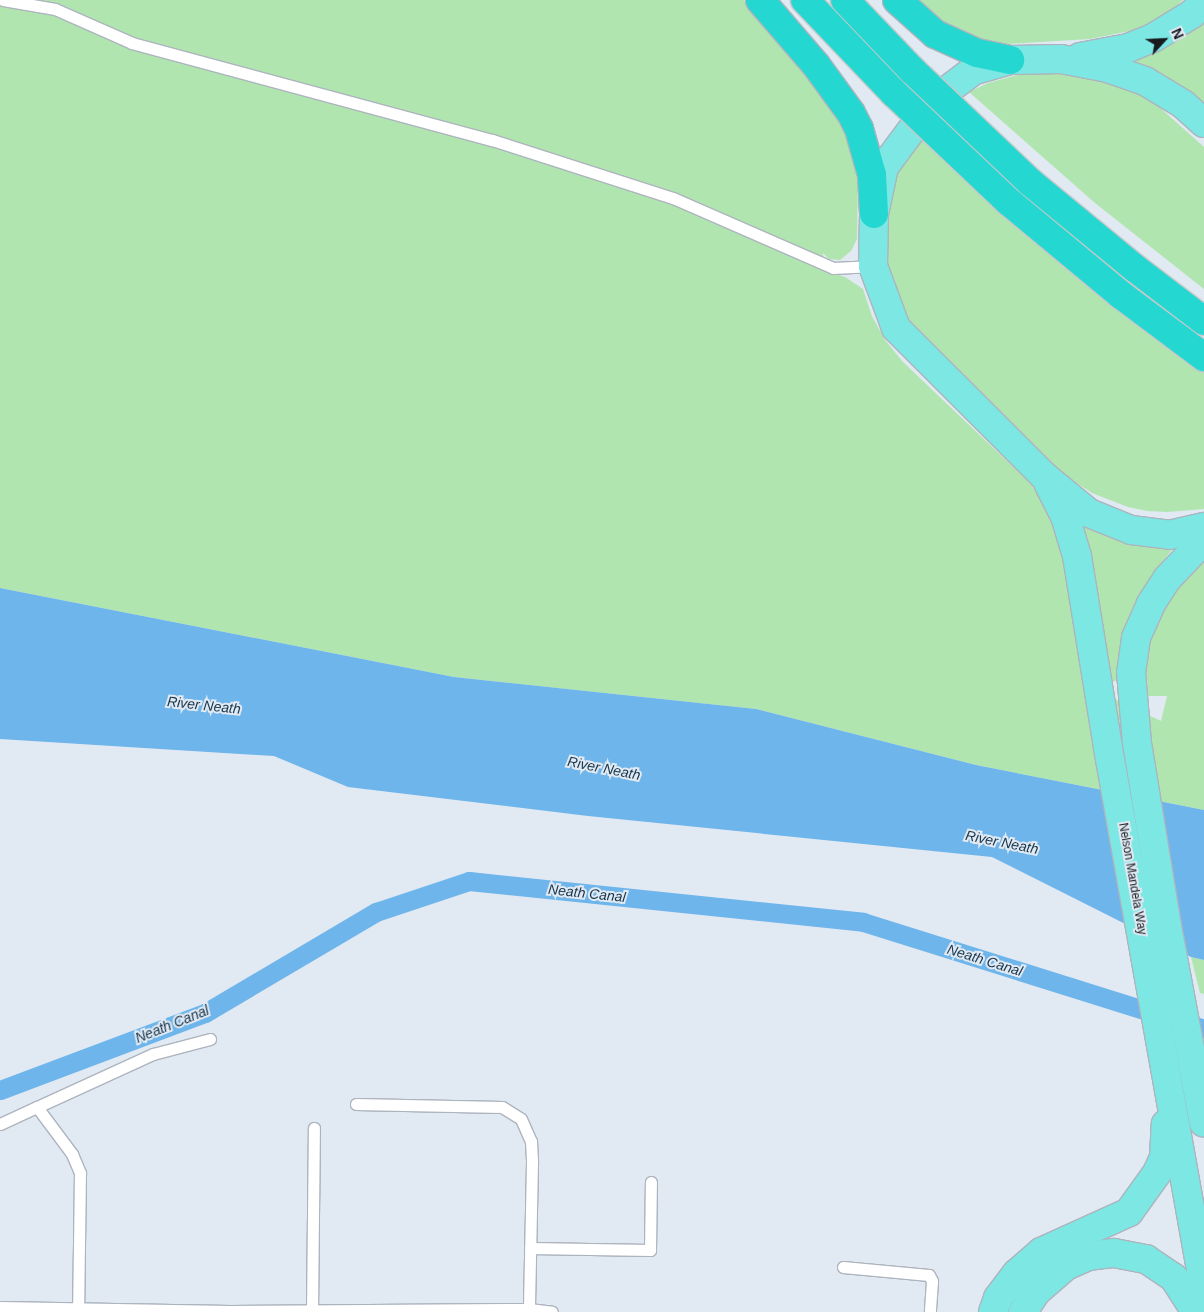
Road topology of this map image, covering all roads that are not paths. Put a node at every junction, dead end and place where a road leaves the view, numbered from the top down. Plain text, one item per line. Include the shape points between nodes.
1 (3, 0) edge
2 (760, 0) edge
3 (805, 0) edge
4 (845, 0) edge
5 (897, 0) edge
6 (1204, 2) edge
7 (1061, 58) junction
8 (1010, 60) junction
9 (1204, 123) edge
10 (874, 214) junction
11 (874, 266) junction
12 (1204, 321) edge
13 (1204, 357) edge
14 (1044, 476) junction
15 (1204, 527) edge
16 (1204, 540) edge
17 (210, 1039) dead end
18 (1166, 1068) junction
19 (1202, 1100) edge
20 (356, 1104) dead end
21 (37, 1107) junction
22 (0, 1124) edge
23 (1204, 1124) edge
24 (314, 1128) dead end
25 (651, 1182) dead end
26 (530, 1248) junction
27 (843, 1267) dead end
28 (1204, 1287) edge
29 (996, 1305) edge
30 (0, 1306) edge
31 (78, 1308) junction
32 (529, 1309) junction
33 (312, 1311) junction
34 (388, 1311) edge
35 (468, 1311) edge
36 (230, 1312) edge
37 (552, 1312) edge
38 (930, 1312) edge
39 (1023, 1312) edge
40 (1196, 1312) edge

1 - 11 lane via 55,9 132,43 492,140 674,198 833,268
2 - 10 highway via 851,113 872,175
3 - 13 highway, bridge via 894,93 1009,202 1121,295
4 - 12 highway, bridge via 912,70 1030,182
5 - 8 highway via 935,34 977,53
6 - 7 main road via 1175,25 1128,48
7 - 8 main road
7 - 9 main road via 1108,68 1145,81 1183,104
8 - 10 main road via 974,70 932,101 884,167
10 - 11 main road
11 - 14 main road via 896,328
14 - 15 main road via 1089,514 1131,530 1169,535
14 - 18 main road, Nelson Mandela Way via 1065,516 1077,556
16 - 19 main road via 1167,579 1151,604 1136,638 1131,672 1137,743 1167,926
17 - 21 lane via 153,1054
18 - 28 main road, Nelson Mandela Way
18 - 29 main road via 1164,1157 1145,1193 1129,1212 1041,1252 1018,1273
19 - 23 main road
20 - 26 lane via 502,1106 521,1119 531,1141
21 - 22 lane
21 - 31 lane via 72,1154 80,1173
24 - 33 lane
25 - 26 lane via 650,1250
26 - 32 lane
27 - 38 lane via 929,1275 932,1281
30 - 31 lane
31 - 36 lane
32 - 35 lane
32 - 37 lane
33 - 34 lane
33 - 36 lane
34 - 35 lane
39 - 40 main road via 1036,1292 1066,1266 1088,1256 1114,1254 1146,1259 1174,1278

